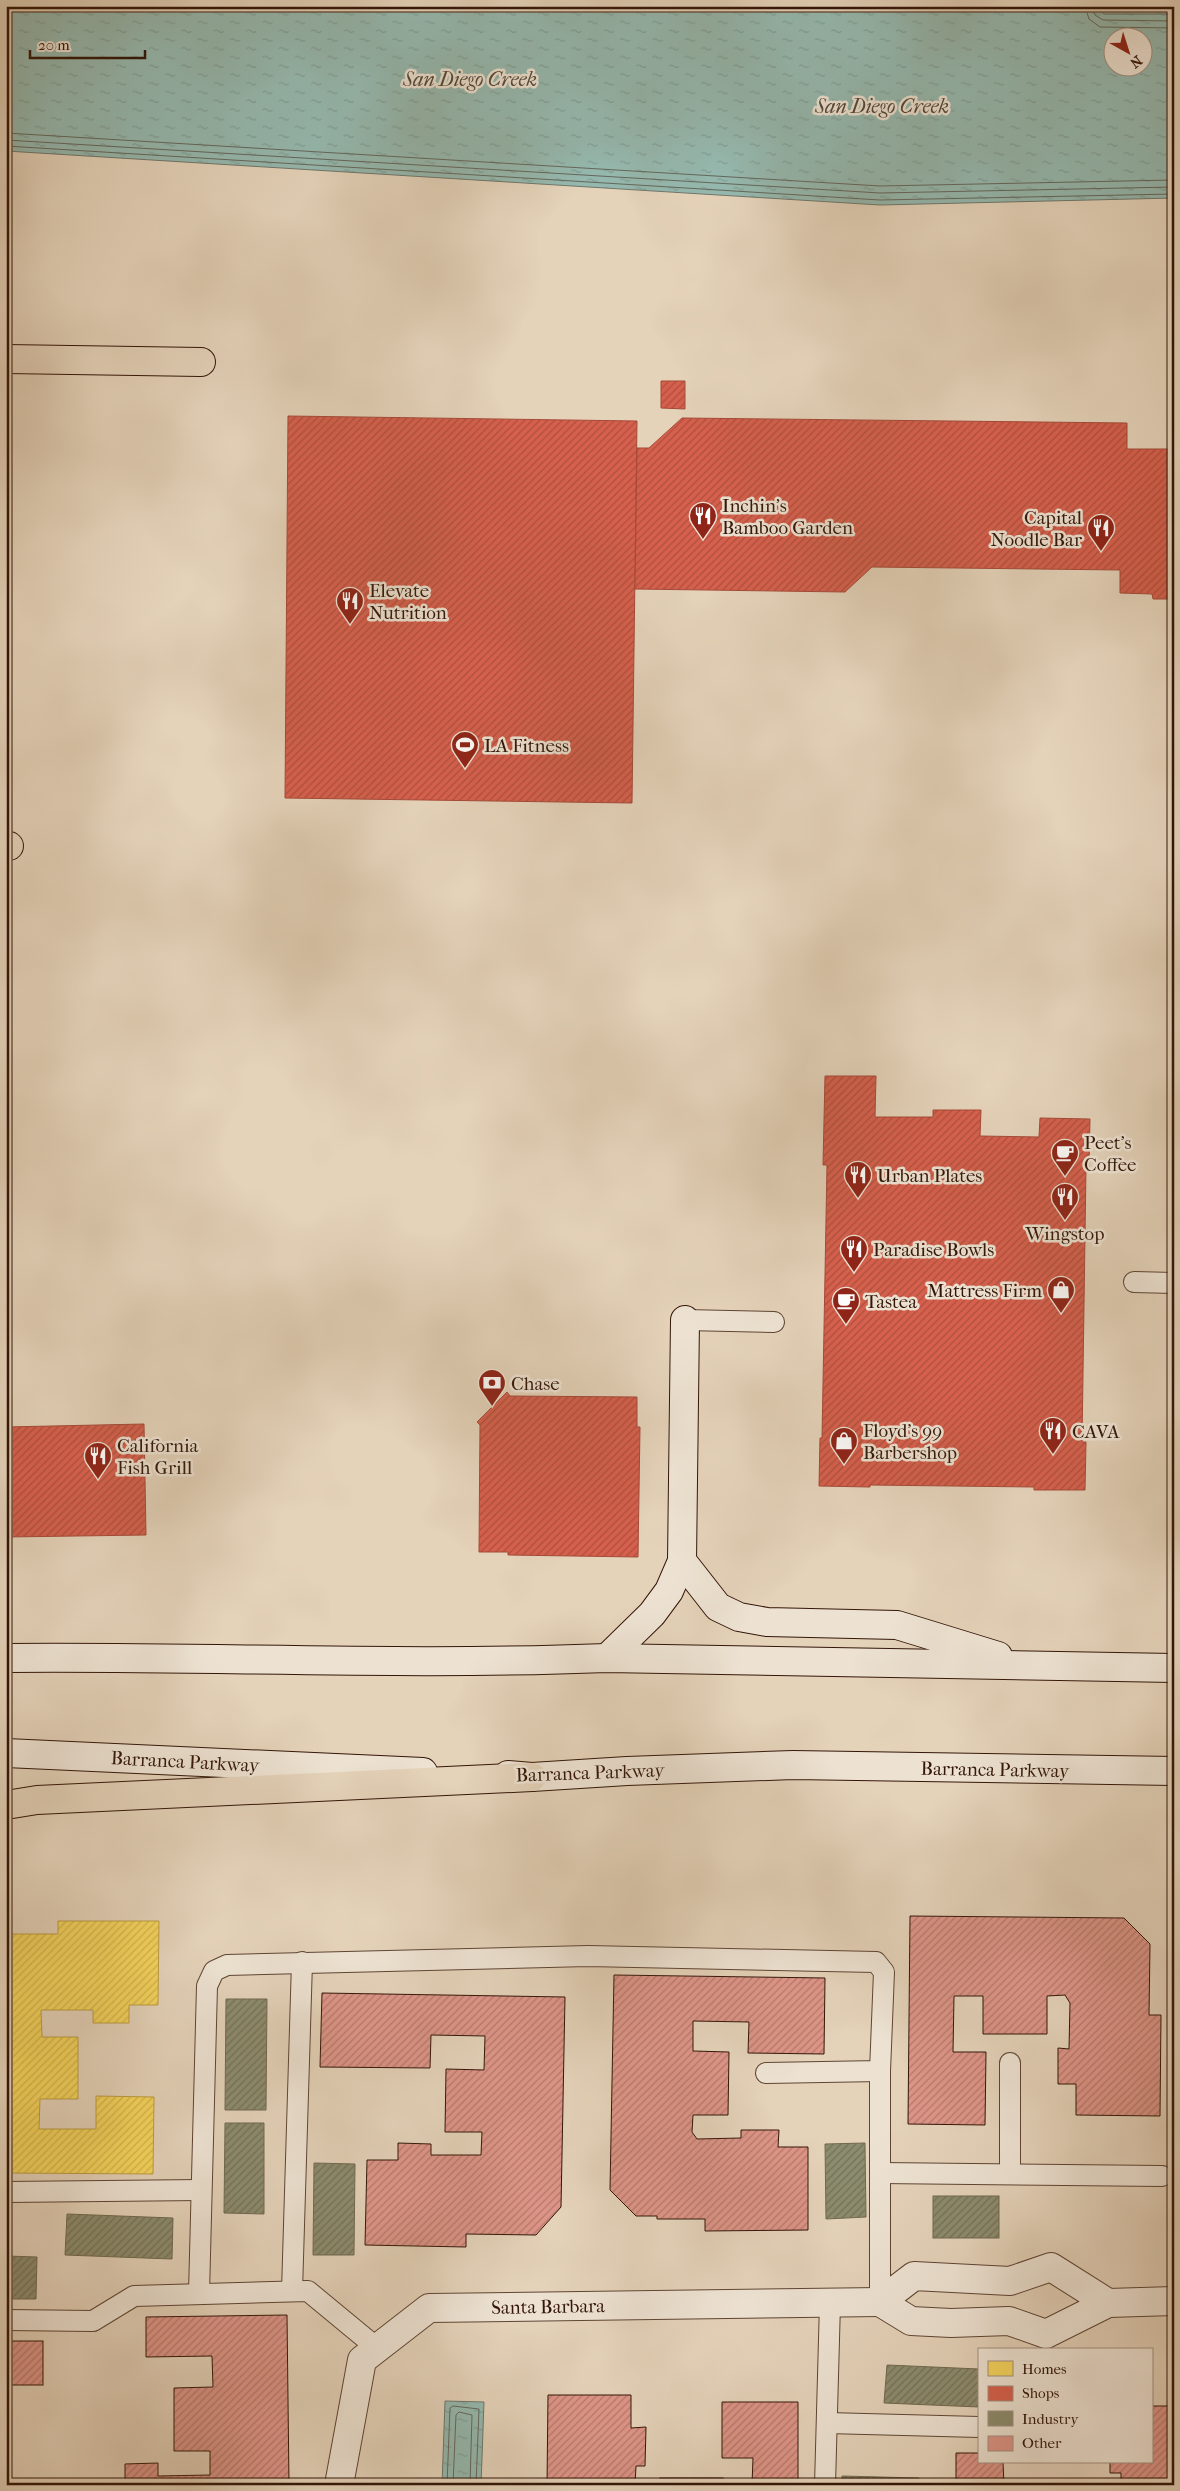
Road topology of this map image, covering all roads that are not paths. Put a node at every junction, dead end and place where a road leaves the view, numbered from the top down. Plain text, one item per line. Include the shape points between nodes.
1 (6, 359) edge
2 (201, 362) dead end
3 (1134, 1282) dead end
4 (1174, 1283) edge
5 (685, 1320) joint
6 (774, 1322) dead end
7 (682, 1561) junction
8 (6, 1658) edge
9 (607, 1658) junction
10 (1028, 1666) junction
11 (1174, 1668) edge
12 (6, 1753) edge
13 (1174, 1771) edge
14 (532, 1776) junction
15 (6, 1805) edge
16 (302, 1962) junction
17 (1010, 2063) dead end
18 (880, 2071) junction
19 (766, 2073) dead end
20 (880, 2173) junction
21 (1010, 2174) junction
22 (1162, 2176) dead end
23 (201, 2190) junction
24 (6, 2192) edge
25 (1010, 2281) junction
26 (292, 2291) junction
27 (200, 2294) junction
28 (1174, 2301) edge
29 (880, 2302) junction
30 (830, 2303) junction
31 (1108, 2303) junction
32 (6, 2320) edge
33 (1009, 2322) junction
34 (377, 2348) junction
35 (827, 2423) junction
36 (978, 2427) edge
37 (339, 2485) edge
38 (824, 2485) edge

1 - 2 main road
3 - 4 lane
5 - 6 lane
5 - 7 main road
7 - 9 main road via 669,1591 652,1614
7 - 10 main road via 718,1607 739,1617 767,1622 897,1625
8 - 9 main road via 526,1661
9 - 10 main road
10 - 11 main road
12 - 14 main road, Barranca Parkway
13 - 14 main road, Barranca Parkway via 793,1765
14 - 15 main road via 37,1800
16 - 18 lane via 579,1956 876,1962 884,1972
16 - 23 lane via 227,1965 214,1971 207,1986
16 - 26 lane
17 - 21 lane
18 - 19 lane
18 - 20 lane
20 - 21 lane
20 - 29 lane
21 - 22 lane
23 - 24 lane
23 - 27 lane
25 - 29 main road via 914,2276
25 - 31 main road via 1051,2268
25 - 33 main road
26 - 27 lane
26 - 34 lane via 308,2290
27 - 32 lane via 134,2296 93,2321
28 - 31 main road
29 - 30 main road, Santa Barbara
29 - 33 main road via 911,2321
30 - 34 main road, Santa Barbara via 429,2308
30 - 35 lane
31 - 33 main road via 1046,2334
34 - 37 main road, Santa Barbara via 362,2360
35 - 36 lane
35 - 38 lane

